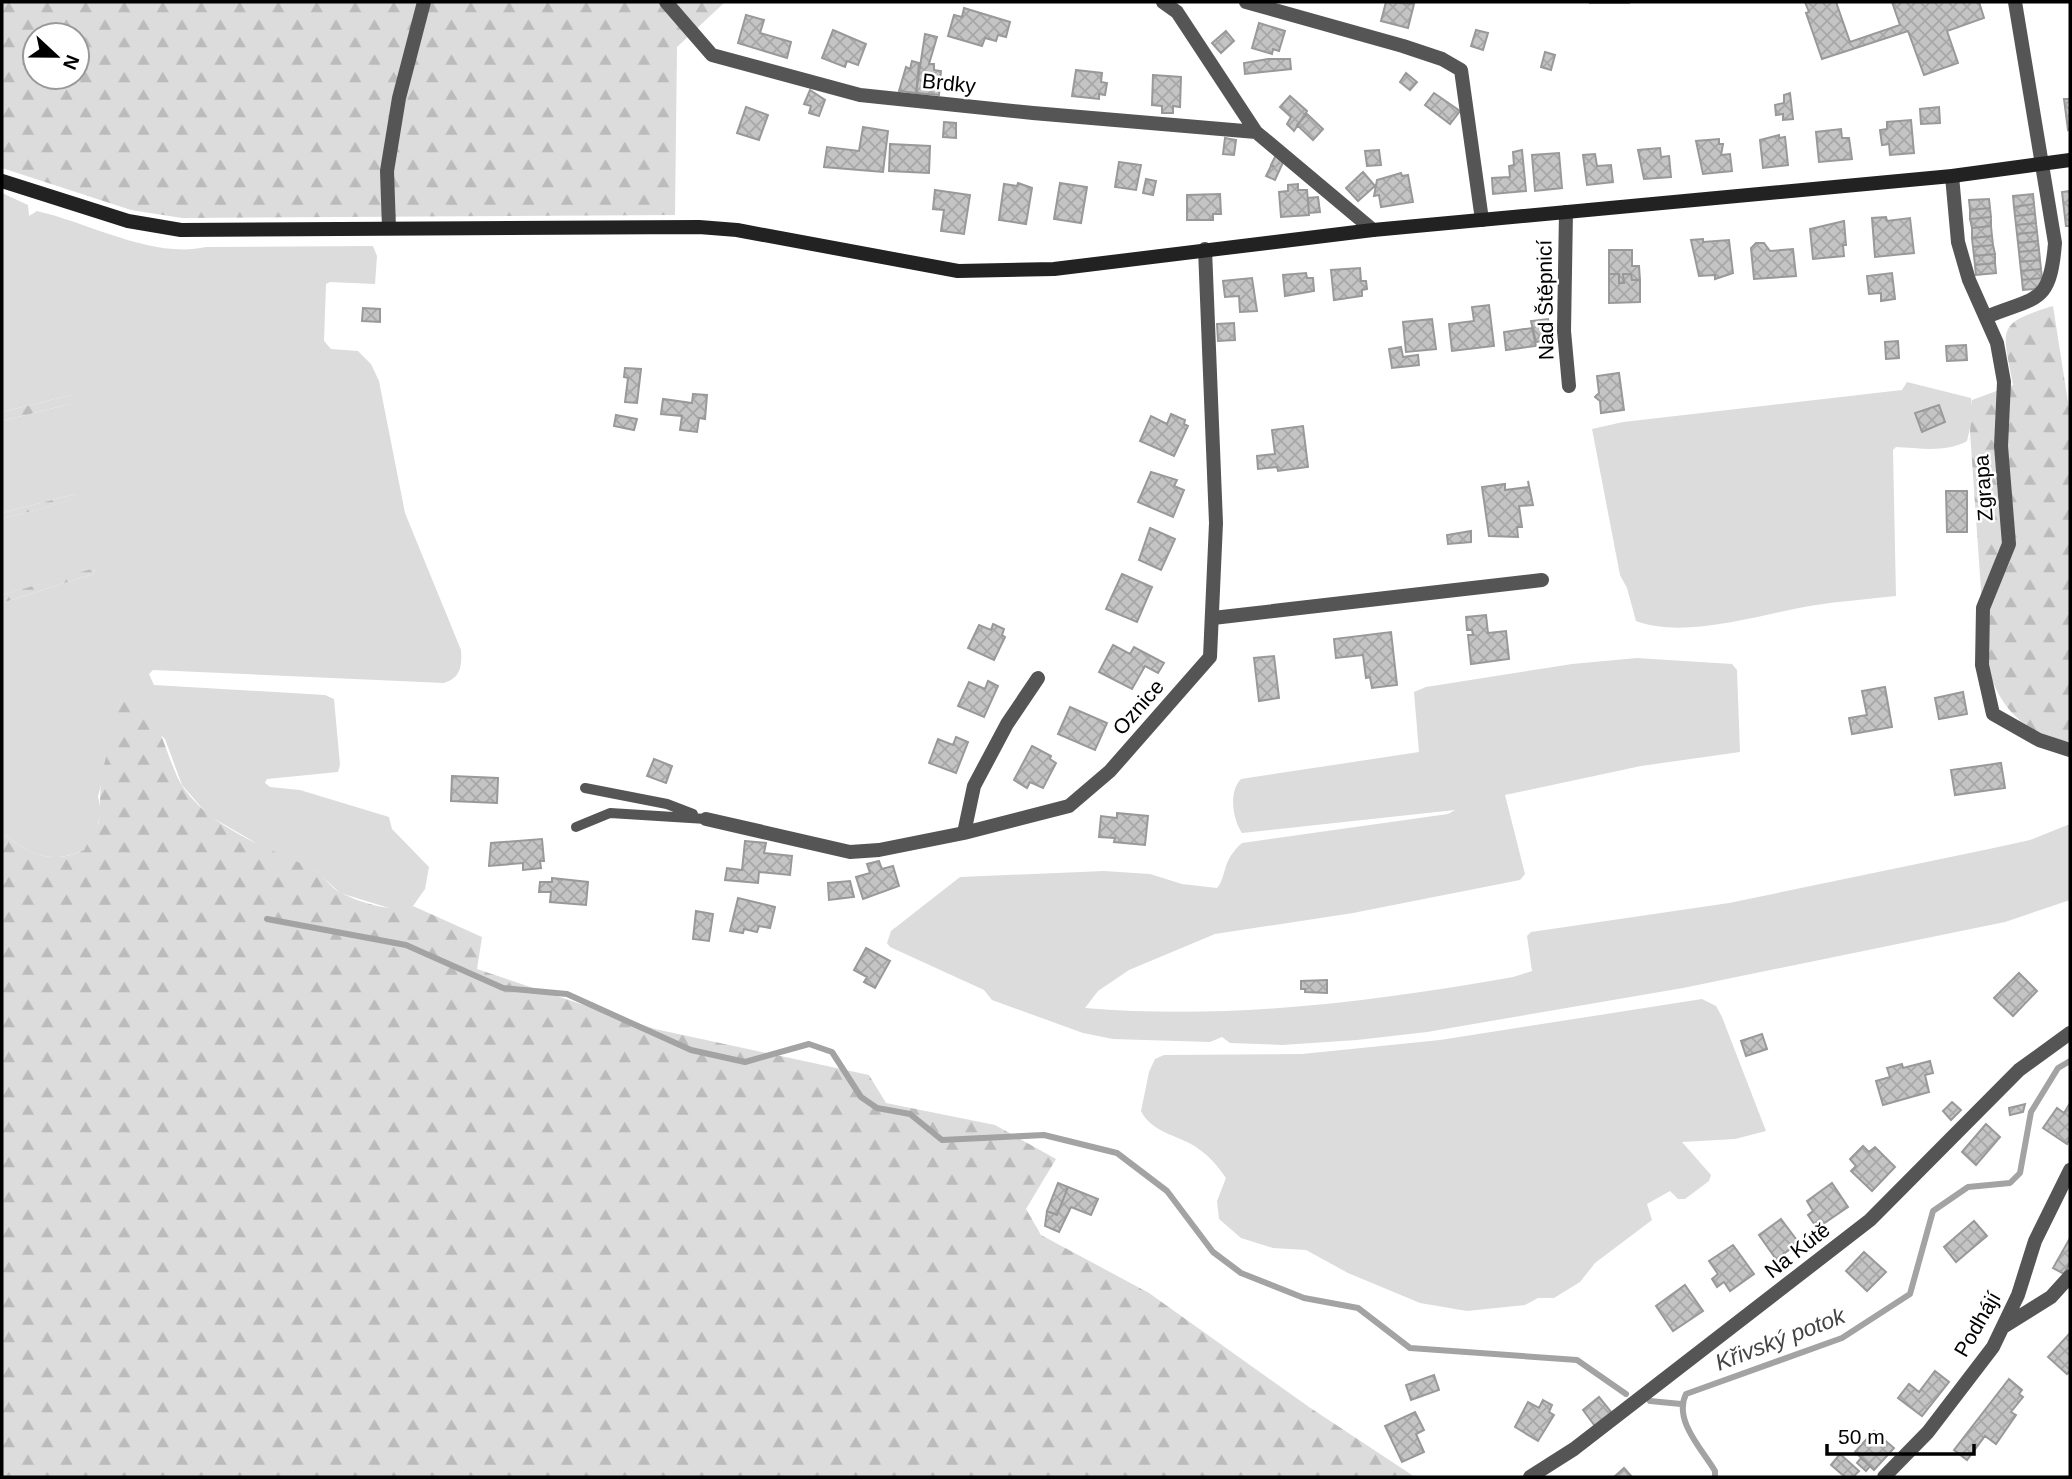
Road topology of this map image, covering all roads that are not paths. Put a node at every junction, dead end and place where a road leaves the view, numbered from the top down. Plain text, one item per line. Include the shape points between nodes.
1 (424, 2) edge
2 (666, 2) edge
3 (1163, 2) edge
4 (1246, 2) edge
5 (2015, 2) edge
6 (1256, 132) junction
7 (2070, 160) edge
8 (2043, 163) junction
9 (1952, 176) junction
10 (2, 181) edge
11 (1566, 212) junction
12 (1482, 220) junction
13 (389, 228) junction
14 (1373, 230) junction
15 (2070, 242) edge
16 (2055, 243) junction
17 (1205, 249) junction
18 (1986, 317) junction
19 (1569, 386) dead end
20 (1542, 580) dead end
21 (1213, 618) junction
22 (1038, 678) dead end
23 (2070, 750) edge
24 (585, 788) dead end
25 (604, 790) junction
26 (610, 813) junction
27 (706, 819) junction
28 (576, 827) dead end
29 (964, 833) junction
30 (2070, 1033) edge
31 (2070, 1171) edge
32 (2070, 1276) edge
33 (2003, 1327) junction
34 (1530, 1477) edge
35 (1884, 1477) edge

1 - 13 street via 399,98 387,171
2 - 6 street, Brdky via 712,55 860,94
3 - 6 street via 1177,12
4 - 12 street via 1403,46 1461,70
5 - 8 street
6 - 14 street
7 - 8 street
8 - 9 street
8 - 16 street
9 - 11 street
9 - 18 street, Zgrapa via 1958,242
10 - 13 street via 128,221 181,230
11 - 12 street
11 - 19 street, Nad Štěpnicí via 1564,331
12 - 14 street
13 - 17 street via 699,227 958,271 1054,268
14 - 17 street
15 - 16 street
16 - 18 street via 2053,275 2038,298
17 - 21 street, Oznice via 1216,523
18 - 23 street, Zgrapa via 1997,343 2004,382 2001,446 2009,544 1983,608 1982,665 1993,714 2039,740
20 - 21 street
21 - 29 street, Oznice via 1210,657 1110,771 1069,806
22 - 29 street via 974,786
24 - 25 lane
25 - 26 lane
25 - 27 lane via 667,804
26 - 27 lane
26 - 28 lane
27 - 29 street, Oznice via 850,852
30 - 34 street, Na Kútě via 2020,1070 1870,1220 1574,1449
31 - 33 street, Podhájí via 2035,1241
32 - 33 street via 2051,1297
33 - 35 street, Podhájí via 1928,1432

